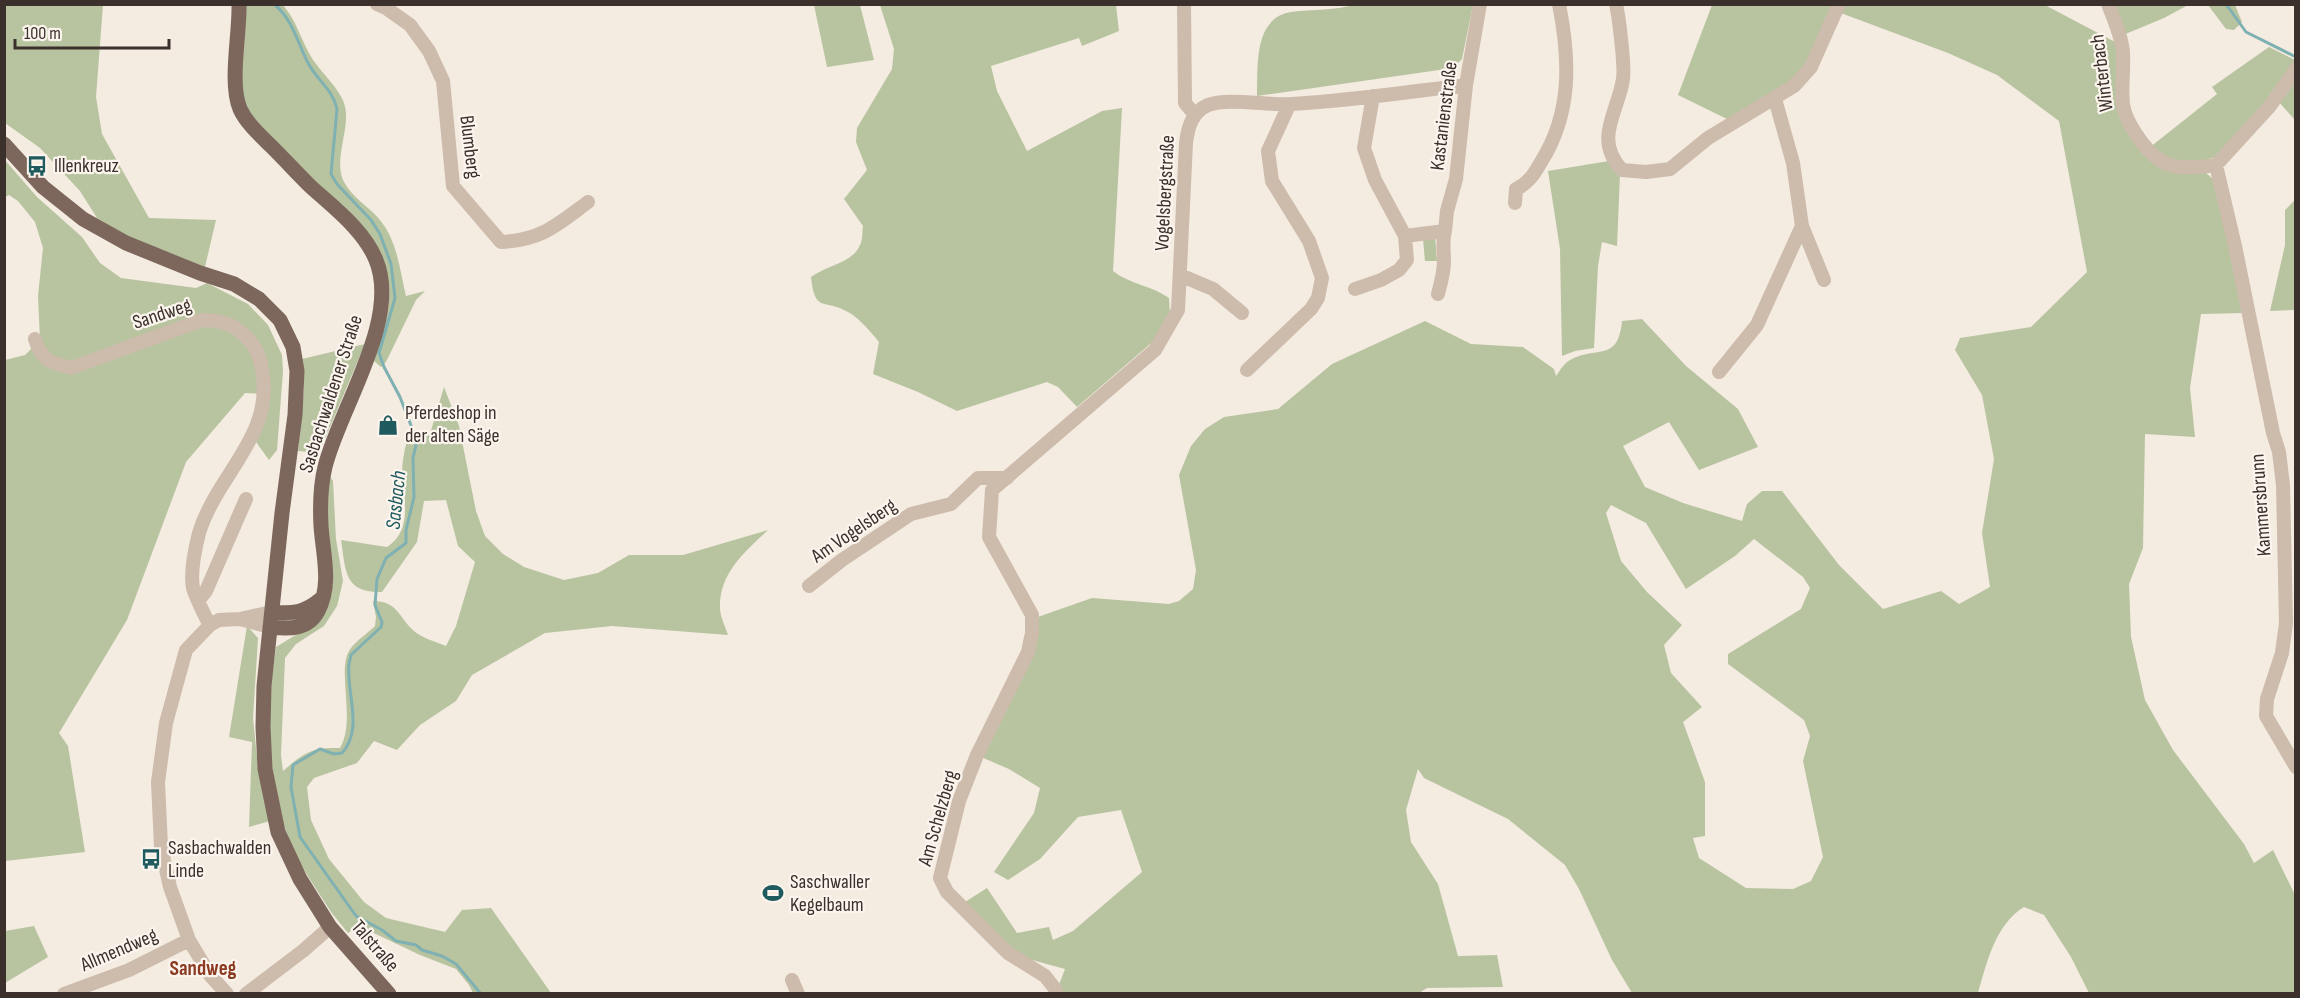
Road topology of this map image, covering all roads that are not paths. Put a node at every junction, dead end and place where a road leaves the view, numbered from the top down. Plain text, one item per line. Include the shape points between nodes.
1 (239, 4) edge
2 (377, 4) edge
3 (1184, 4) edge
4 (1480, 4) edge
5 (1559, 4) edge
6 (1616, 4) edge
7 (1839, 4) edge
8 (2108, 4) edge
9 (2295, 69) edge
10 (1466, 85) junction
11 (1373, 96) junction
12 (1775, 99) junction
13 (1289, 105) junction
14 (1195, 115) junction
15 (4, 144) edge
16 (2216, 165) junction
17 (588, 202) dead end
18 (1515, 203) dead end
19 (1802, 226) junction
20 (1445, 231) junction
21 (1405, 236) junction
22 (1180, 275) junction
23 (1824, 280) dead end
24 (1355, 290) dead end
25 (1437, 294) dead end
26 (1242, 314) dead end
27 (35, 339) dead end
28 (1247, 370) dead end
29 (1719, 372) dead end
30 (1007, 478) junction
31 (246, 499) dead end
32 (809, 586) dead end
33 (199, 600) junction
34 (271, 620) junction
35 (210, 625) junction
36 (2295, 766) edge
37 (330, 927) junction
38 (189, 940) junction
39 (792, 980) dead end
40 (64, 993) edge
41 (227, 993) edge
42 (246, 993) edge
43 (389, 993) edge
44 (798, 993) edge
45 (1056, 993) edge

1 - 34 main road, Sasbachwaldener Straße via 236,88 240,109 253,128 359,234 376,259 382,278 382,297 370,349 325,467 320,497 325,564 322,598 304,611
2 - 17 street, Blumberg via 410,25 429,51 443,81 453,186 501,242 546,233
3 - 14 street via 1185,103
4 - 10 street, Kastanienstraße
5 - 18 street via 1568,70 1563,108 1552,144 1527,184 1516,189
6 - 12 street via 1623,78 1607,132 1611,158 1622,170 1670,169 1708,138
7 - 12 street via 1811,67
8 - 16 street, Winterbach via 2123,51 2123,104 2128,122 2144,147 2167,165
9 - 16 street via 2270,106
10 - 11 street, Vogelsbergstraße
10 - 20 street, Kastanienstraße via 1456,179
11 - 13 street, Vogelsbergstraße
11 - 21 street via 1364,148 1374,180
12 - 19 street via 1793,163
13 - 14 street, Vogelsbergstraße via 1230,102 1208,105
13 - 28 street via 1268,151 1272,181 1309,241 1323,278 1311,309
14 - 22 street, Vogelsbergstraße via 1188,126 1186,143
15 - 34 main road, Talstraße via 43,187 83,219 126,243 234,284 259,299 280,320 294,347 297,382
16 - 36 street, Kammersbrunn via 2279,452 2286,623 2266,716
19 - 23 street
19 - 29 street via 1757,325
20 - 21 street
20 - 25 street, Kastanienstraße via 1442,283
21 - 24 street via 1407,260 1399,270
22 - 26 street via 1213,289
22 - 30 street, Vogelsbergstraße via 1178,310 1155,350
27 - 33 street, Sandweg via 39,352 53,364 71,368 202,320 220,320 242,332 255,347 264,376 264,406 256,431 210,505 199,534 192,572 193,590
30 - 32 street, Am Vogelsberg via 978,478 951,504 911,514
30 - 45 street, Am Schelzberg via 992,490 989,537 1032,615 1028,652 977,755 960,801 940,878 947,892 1008,953 1045,976
31 - 33 street
33 - 35 street, Sandweg
34 - 35 street via 219,620
34 - 37 main road, Talstraße via 262,727 265,769 278,832 300,879
35 - 38 street via 186,650 166,723 158,782 164,866
37 - 42 street
37 - 43 main road, Talstraße
38 - 40 street, Allmendweg via 129,970
38 - 41 street via 210,975
39 - 44 street

